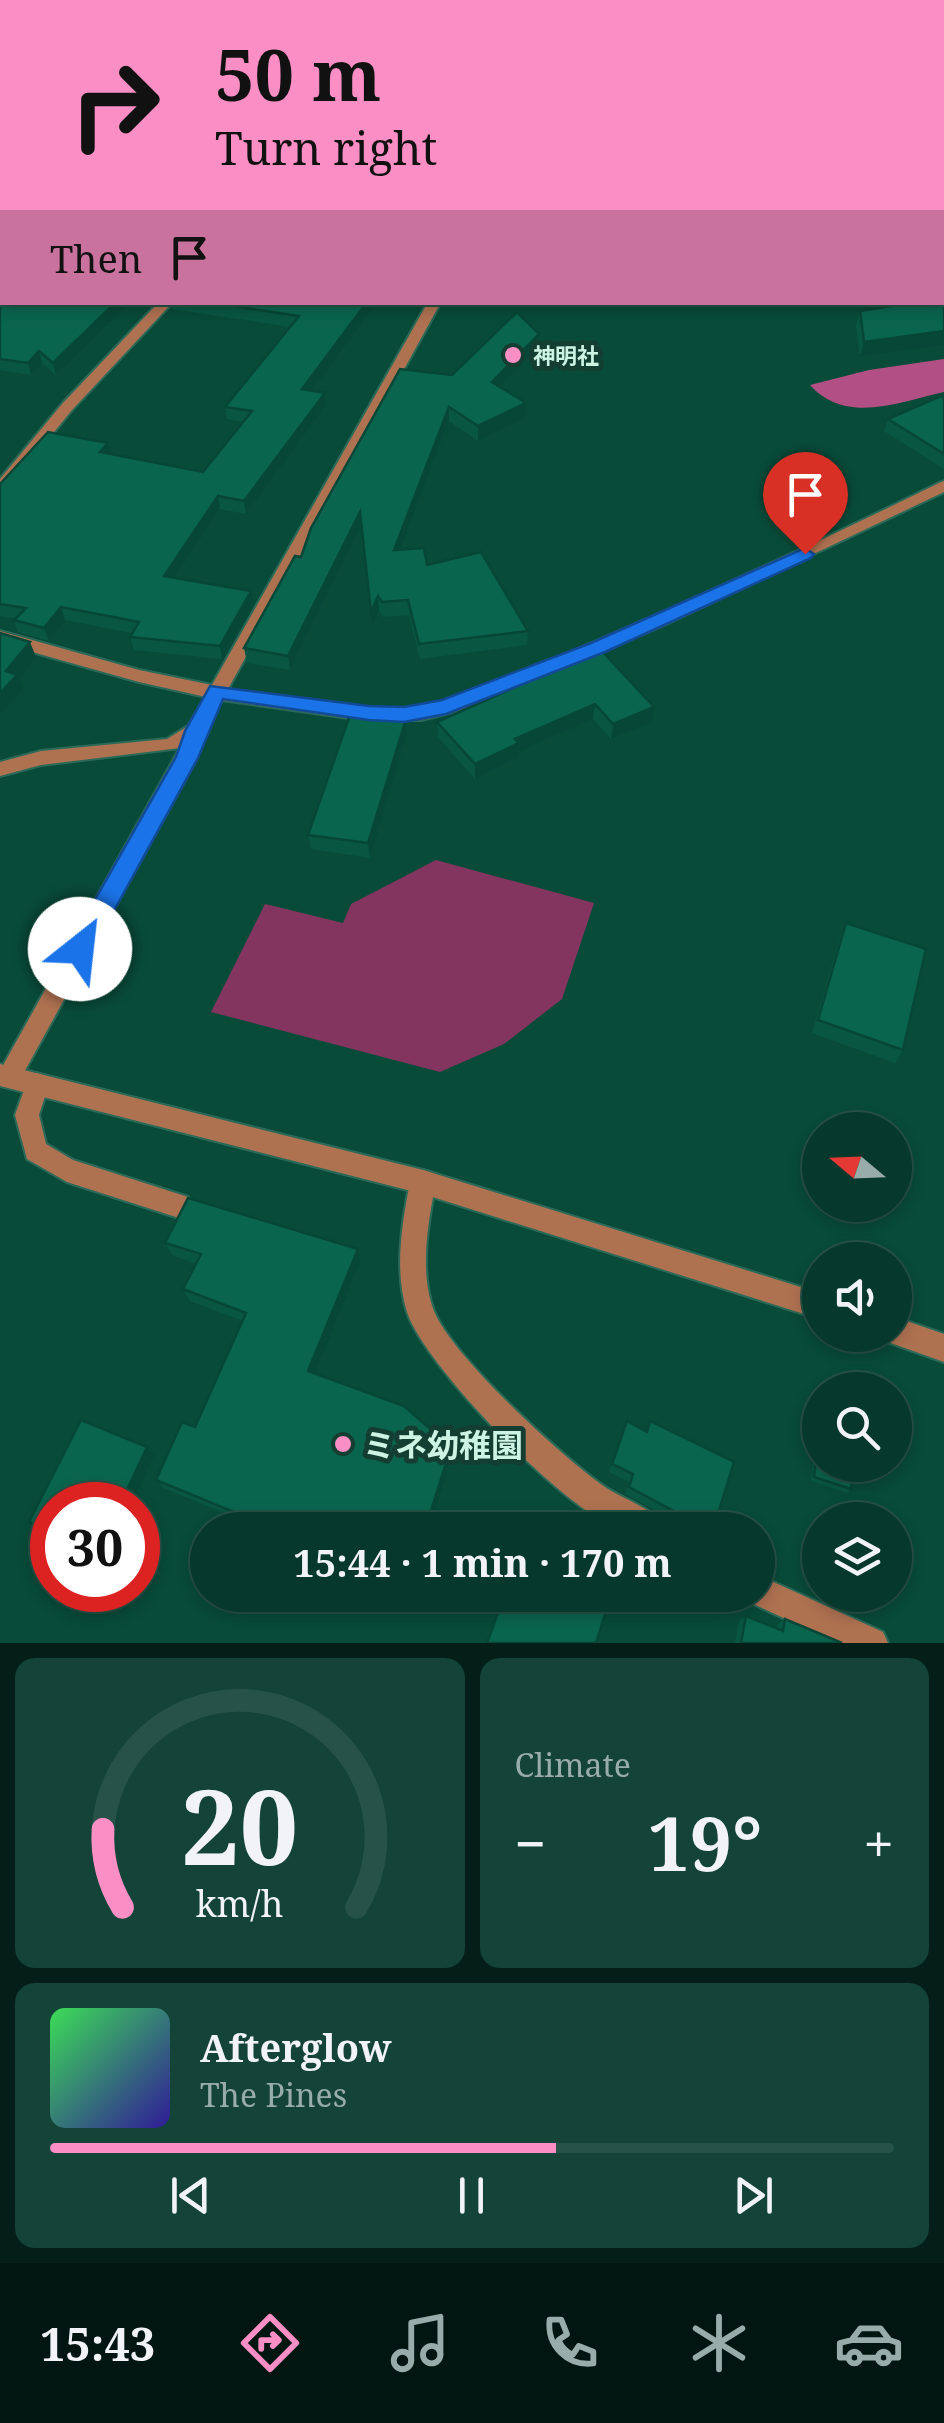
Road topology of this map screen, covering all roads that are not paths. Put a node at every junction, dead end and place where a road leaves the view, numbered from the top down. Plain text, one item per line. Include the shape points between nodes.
1 (164, 305) edge
2 (433, 305) edge
3 (944, 486) edge
4 (0, 489) edge
5 (0, 638) edge
6 (218, 691) junction
7 (195, 731) junction
8 (0, 769) edge
9 (4, 1076) edge
10 (38, 1084) junction
11 (424, 1182) junction
12 (179, 1206) edge
13 (802, 1300) edge
14 (912, 1337) edge
15 (944, 1348) edge
16 (620, 1512) edge
17 (775, 1598) edge
18 (872, 1643) edge

1 - 4 street via 67,406
2 - 6 street
3 - 6 street via 598,647 446,707 369,713
5 - 6 street
6 - 7 street
7 - 8 street via 171,745 41,758
7 - 9 street via 187,758
9 - 10 street
10 - 11 street
10 - 12 street via 28,1116 36,1151 67,1170
11 - 13 street
11 - 16 street via 412,1234 420,1314 442,1349 544,1454
14 - 15 street
17 - 18 street

